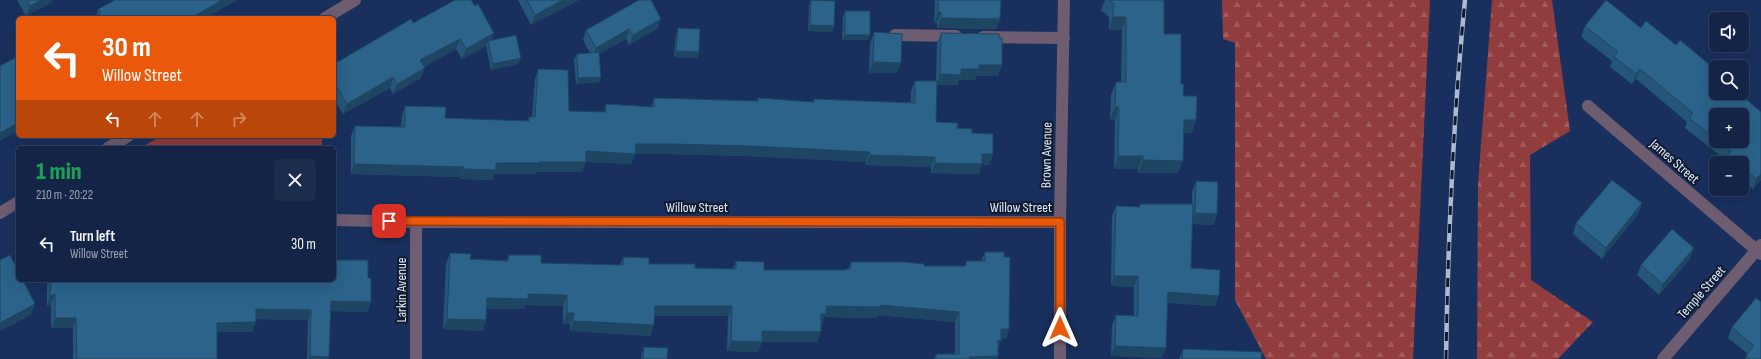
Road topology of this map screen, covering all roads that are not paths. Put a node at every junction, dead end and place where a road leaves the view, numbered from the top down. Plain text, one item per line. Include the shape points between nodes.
1 (355, 0) edge
2 (1064, 0) edge
3 (328, 16) edge
4 (895, 35) edge
5 (1064, 38) junction
6 (1588, 106) dead end
7 (125, 138) edge
8 (111, 146) edge
9 (16, 203) edge
10 (0, 213) edge
11 (336, 220) edge
12 (416, 222) junction
13 (1060, 222) junction
14 (1760, 250) edge
15 (416, 359) edge
16 (1060, 359) edge
17 (1663, 359) edge

1 - 3 street
2 - 5 street, Brown Avenue
4 - 5 street
5 - 13 street, Brown Avenue
6 - 14 street, James Street
7 - 8 street
9 - 10 street
11 - 12 street, Willow Street
12 - 13 street, Willow Street
12 - 15 street, Larkin Avenue
13 - 16 street, Brown Avenue
14 - 17 street, Temple Street

